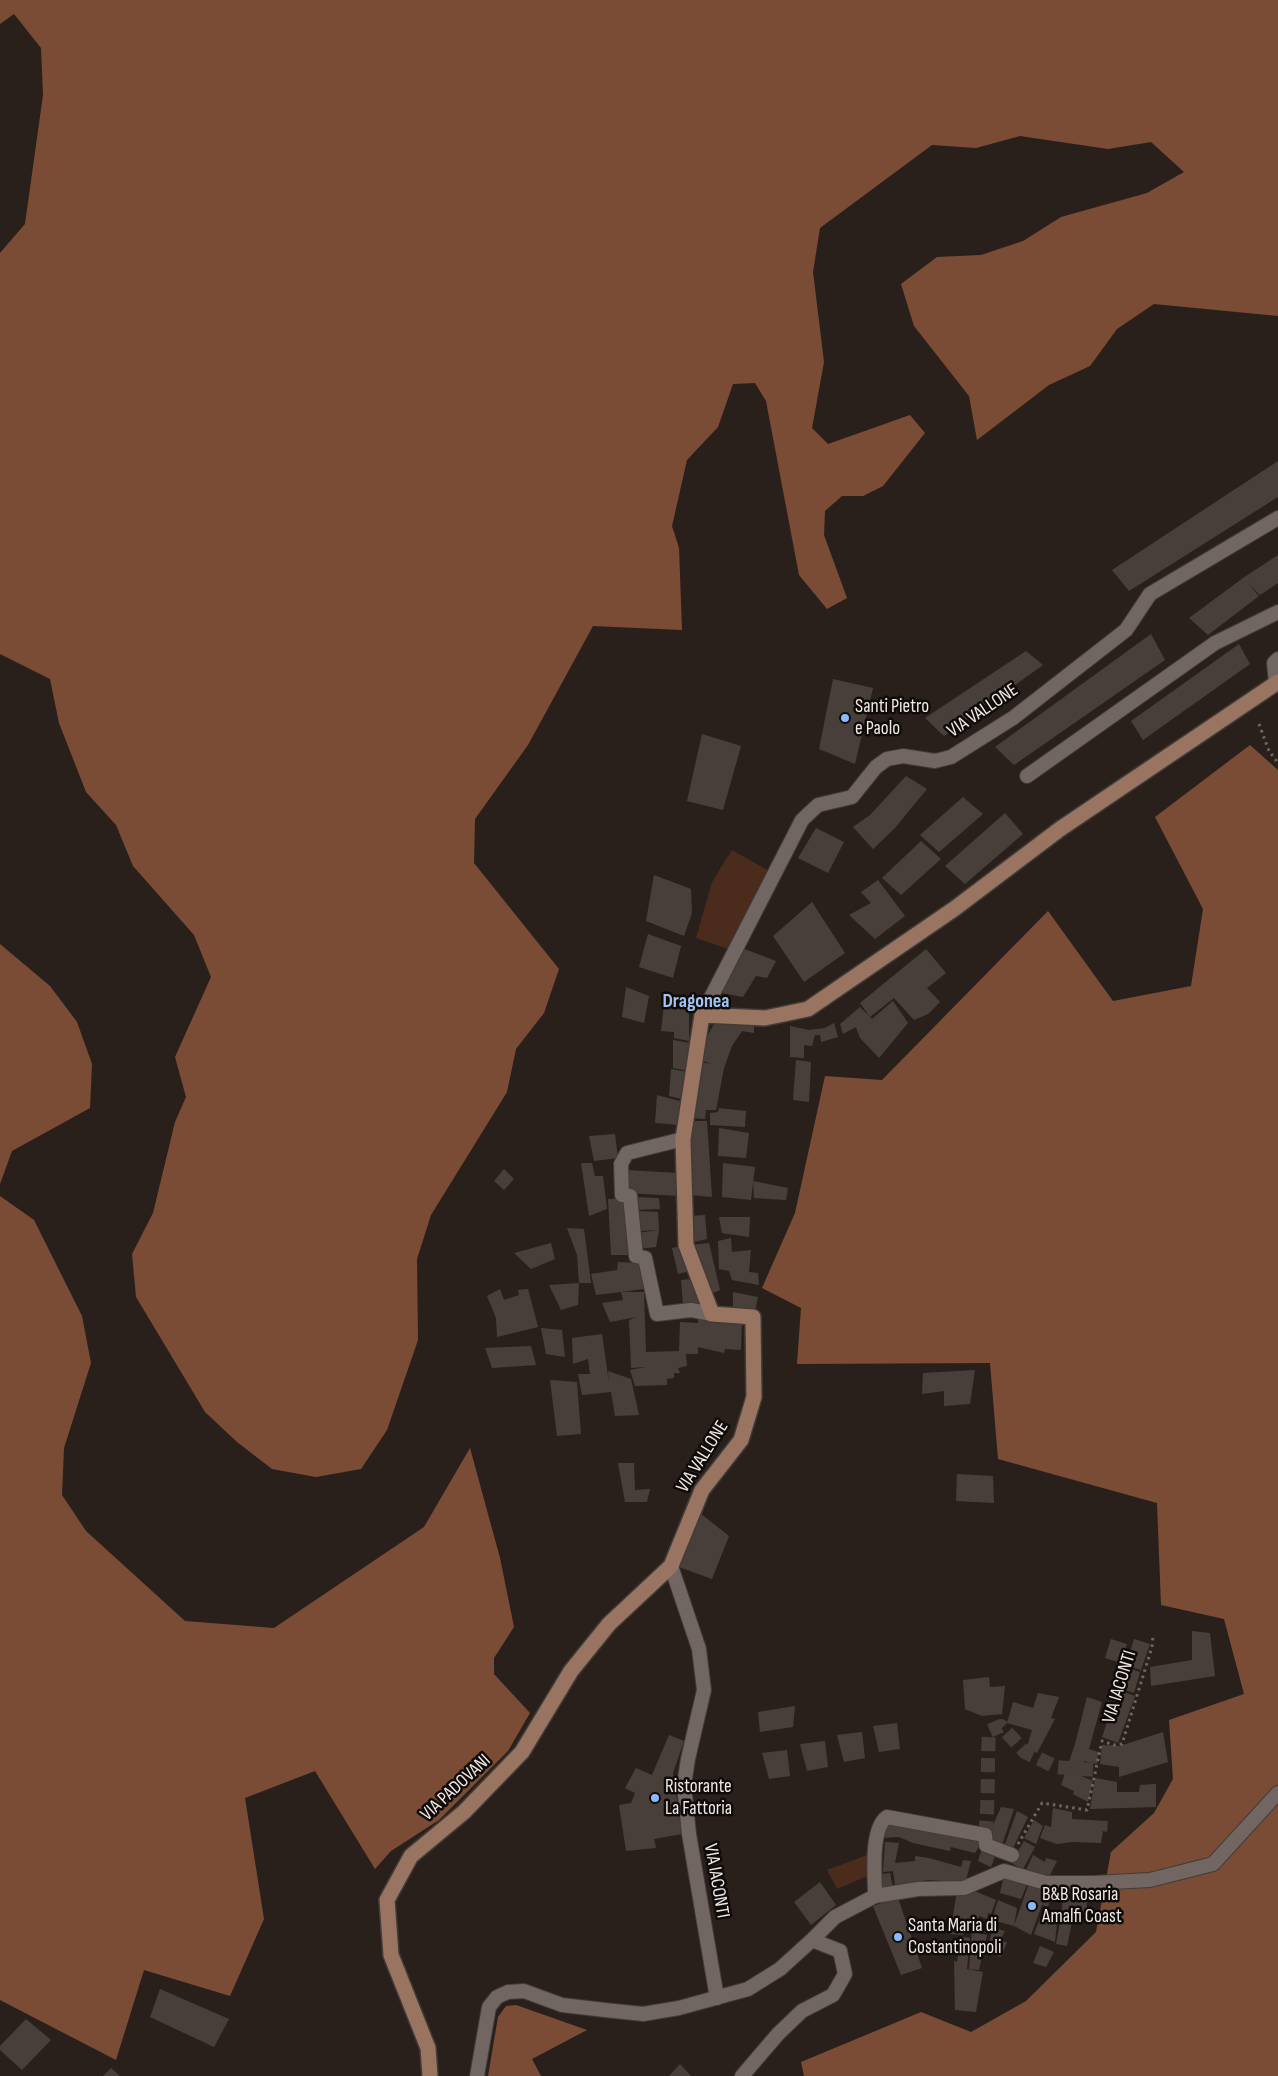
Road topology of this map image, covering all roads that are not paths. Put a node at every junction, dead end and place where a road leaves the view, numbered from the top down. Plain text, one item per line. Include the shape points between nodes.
1 (1278, 518) edge
2 (1278, 612) edge
3 (1278, 659) edge
4 (1277, 682) edge
5 (1027, 776) dead end
6 (702, 1015) junction
7 (683, 1139) junction
8 (712, 1314) junction
9 (671, 1566) junction
10 (1278, 1793) edge
11 (1012, 1855) road end
12 (875, 1896) junction
13 (812, 1940) junction
14 (717, 1998) junction
15 (761, 2055) junction
16 (430, 2076) edge
17 (476, 2076) edge
18 (742, 2076) edge
19 (752, 2076) edge

1 - 6 street, VIA VALLONE via 1150,594 1126,630 1013,718 951,757 935,761 903,756 887,759 876,767 852,797 818,805 802,820
2 - 5 street via 1215,643
3 - 4 street via 1274,662
4 - 6 street via 1060,829 954,909 808,1009 765,1018
6 - 7 street, VIA VALLONE
7 - 8 street, VIA VALLONE via 686,1245
7 - 8 street, VIA VALLONE via 627,1153 621,1164 622,1195 630,1196 636,1256 645,1258 656,1314 691,1310
8 - 9 street, VIA VALLONE via 753,1317 754,1398 741,1440 702,1490
9 - 14 street, VIA IACONTI via 699,1648 704,1690 684,1785 689,1834
9 - 16 street, VIA PADOVANI via 609,1624 577,1663 522,1752 464,1812 411,1856 387,1900 391,1955 428,2048
10 - 12 street via 1214,1864 1150,1880 1093,1883 1046,1883 1004,1871 964,1888 918,1889
11 - 12 street via 986,1845 985,1835 887,1817 879,1825 876,1835
12 - 13 street via 835,1917
13 - 14 street via 780,1969 748,1989
13 - 15 street via 840,1951 845,1974 833,1995 802,2011
14 - 17 street via 643,2014 562,2005 524,1991 508,1992 497,1997 489,2007
15 - 18 street
15 - 19 street

